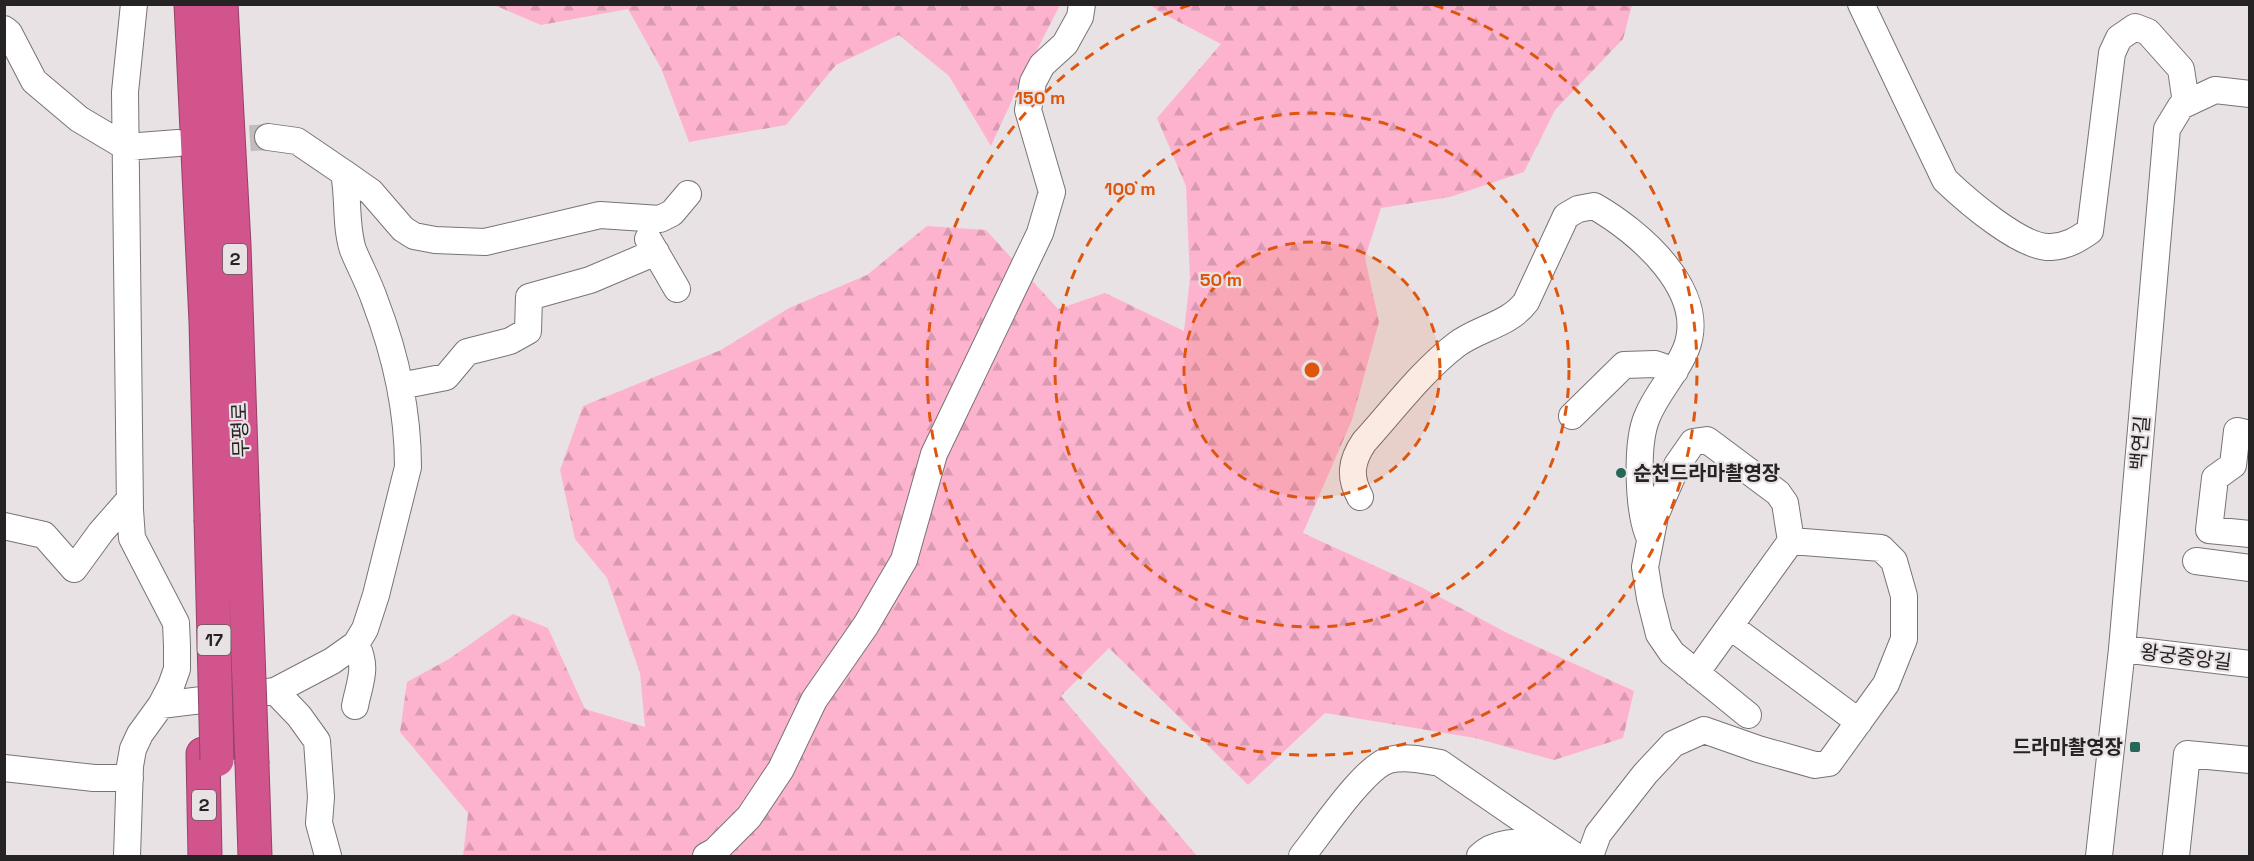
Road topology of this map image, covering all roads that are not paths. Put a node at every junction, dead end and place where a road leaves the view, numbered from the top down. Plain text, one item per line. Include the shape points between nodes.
1 (134, 4) edge
2 (191, 4) edge
3 (221, 4) edge
4 (1082, 4) edge
5 (1861, 4) edge
6 (4, 29) edge
7 (2250, 94) edge
8 (2186, 103) junction
9 (268, 137) tunnel mouth
10 (178, 143) dead end
11 (126, 147) junction
12 (344, 173) junction
13 (687, 194) dead end
14 (634, 219) junction
15 (656, 252) junction
16 (677, 289) dead end
17 (1675, 371) junction
18 (400, 386) junction
19 (1572, 416) dead end
20 (2250, 434) edge
21 (1360, 497) dead end
22 (129, 499) junction
23 (4, 526) edge
24 (2250, 534) edge
25 (1651, 540) junction
26 (1791, 541) junction
27 (2196, 561) dead end
28 (2250, 568) edge
29 (1730, 626) junction
30 (356, 644) junction
31 (2122, 649) junction
32 (2250, 664) edge
33 (1696, 673) junction
34 (275, 691) junction
35 (161, 705) junction
36 (355, 706) dead end
37 (1748, 715) dead end
38 (1859, 722) junction
39 (210, 757) junction
40 (2250, 760) edge
41 (4, 768) edge
42 (129, 778) junction
43 (1558, 852) edge
44 (255, 854) edge
45 (127, 856) edge
46 (205, 856) edge
47 (220, 856) edge
48 (328, 856) edge
49 (706, 856) edge
50 (1302, 856) edge
51 (1479, 856) edge
52 (1590, 856) edge
53 (2099, 856) edge
54 (2176, 856) edge

1 - 11 street via 125,92
2 - 39 highway, 2 via 206,322 198,349
3 - 44 highway, 무평로 / 2, bridge via 234,245
4 - 49 street via 1080,17 1065,44 1042,65 1033,82 1028,110 1053,192 1040,233 934,454 904,560 867,626 814,699 781,770 749,817
5 - 8 street via 1945,180 1967,201 2031,244 2050,248 2072,244 2090,231 2112,53 2119,38 2135,27 2148,32 2181,69
6 - 11 street via 34,81 79,119
7 - 8 street, 백연길 via 2215,90
8 - 31 street, 백연길 via 2167,129
9 - 12 street via 297,141
10 - 11 street
11 - 22 street
12 - 14 street via 371,192 403,229 414,236 435,240 485,242 600,215
12 - 18 street via 353,250 376,302
13 - 14 street via 672,213 660,219
14 - 15 street
15 - 16 street
15 - 18 street via 590,280 529,297 528,331 510,341 467,352 446,377
17 - 19 street via 1655,364 1624,365
17 - 21 street via 1687,347 1689,327 1689,311 1675,278 1643,243 1603,212 1594,206 1578,209 1566,216 1520,310 1456,345 1364,442 1352,476
17 - 25 street via 1660,391 1643,429 1642,519
18 - 30 street via 408,467 376,595
20 - 24 street via 2237,431 2233,465 2215,478 2209,530
22 - 23 street via 74,569 44,536
22 - 35 street via 132,538 176,623 177,669
25 - 26 street via 1655,516 1677,465 1693,442 1707,440 1778,493 1785,503
25 - 33 street via 1645,567 1659,634
26 - 29 street
26 - 38 street via 1881,548 1894,561 1904,596 1904,639 1886,684
27 - 28 street
29 - 33 street
29 - 38 street
30 - 34 street
30 - 36 street via 363,667
31 - 32 street, 왕궁중앙길
31 - 53 street, 백연길
33 - 37 street
34 - 35 street
34 - 48 street via 317,741 319,823
35 - 42 street via 133,749
38 - 52 street via 1828,763 1815,765 1704,730 1673,744 1598,834
39 - 46 highway, 2
39 - 47 highway
40 - 54 street via 2187,754
41 - 42 street
42 - 45 street
43 - 50 street via 1440,763 1419,758 1389,760 1371,770
43 - 51 street via 1512,843 1493,847

